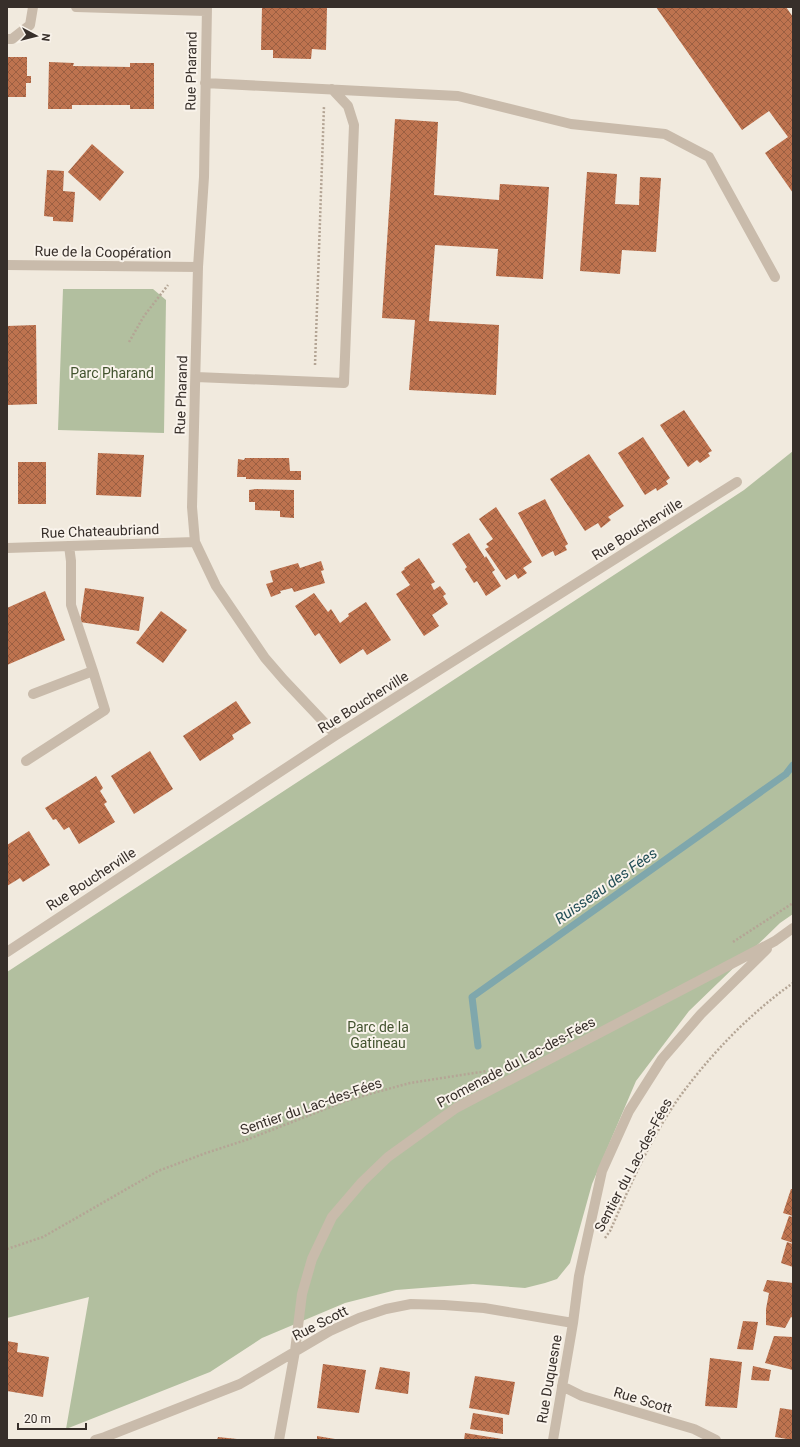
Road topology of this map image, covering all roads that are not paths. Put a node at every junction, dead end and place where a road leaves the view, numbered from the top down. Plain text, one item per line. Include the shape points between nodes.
1 (33, 7) edge
2 (76, 7) edge
3 (206, 9) edge
4 (7, 39) edge
5 (205, 83) junction
6 (332, 89) junction
7 (7, 265) edge
8 (198, 267) junction
9 (775, 277) dead end
10 (196, 377) junction
11 (737, 482) dead end
12 (195, 542) junction
13 (69, 546) junction
14 (7, 548) edge
15 (93, 671) junction
16 (33, 694) dead end
17 (336, 735) junction
18 (26, 761) dead end
19 (793, 928) edge
20 (775, 941) junction
21 (7, 952) edge
22 (573, 1323) junction
23 (295, 1351) junction
24 (562, 1386) junction
25 (95, 1440) edge
26 (279, 1440) edge
27 (553, 1440) edge
28 (716, 1440) edge

1 - 4 street via 30,25 12,39
2 - 3 street
3 - 5 street, Rue Pharand
5 - 6 street
5 - 8 street, Rue Pharand via 204,177
6 - 9 street via 458,96 571,124 665,134 709,157
6 - 10 street via 348,106 354,125 344,383
7 - 8 street, Rue de la Coopération
8 - 10 street, Rue Pharand
10 - 12 street, Rue Pharand via 192,507
11 - 17 street, Rue Boucherville
12 - 13 street, Rue Chateaubriand
12 - 17 street, Rue Pharand via 216,586 265,658
13 - 14 street, Rue Chateaubriand
13 - 15 street via 71,605
15 - 16 street
15 - 18 street via 105,710
17 - 21 street, Rue Boucherville
19 - 20 street, Promenade du Lac-des-Fées
20 - 22 street, Promenade du Lac-des-Fées via 676,1042 662,1059 629,1112 602,1172 579,1276
20 - 23 street, Promenade du Lac-des-Fées via 456,1108 388,1157 332,1217 312,1259 302,1294
22 - 23 street, Rue Scott via 484,1308 411,1304 359,1318
22 - 24 street, Rue Duquesne
23 - 25 street, Rue Scott via 240,1384
23 - 26 street, Promenade du Lac-des-Fées
24 - 27 street, Rue Duquesne
24 - 28 street, Rue Scott via 582,1396 694,1429

